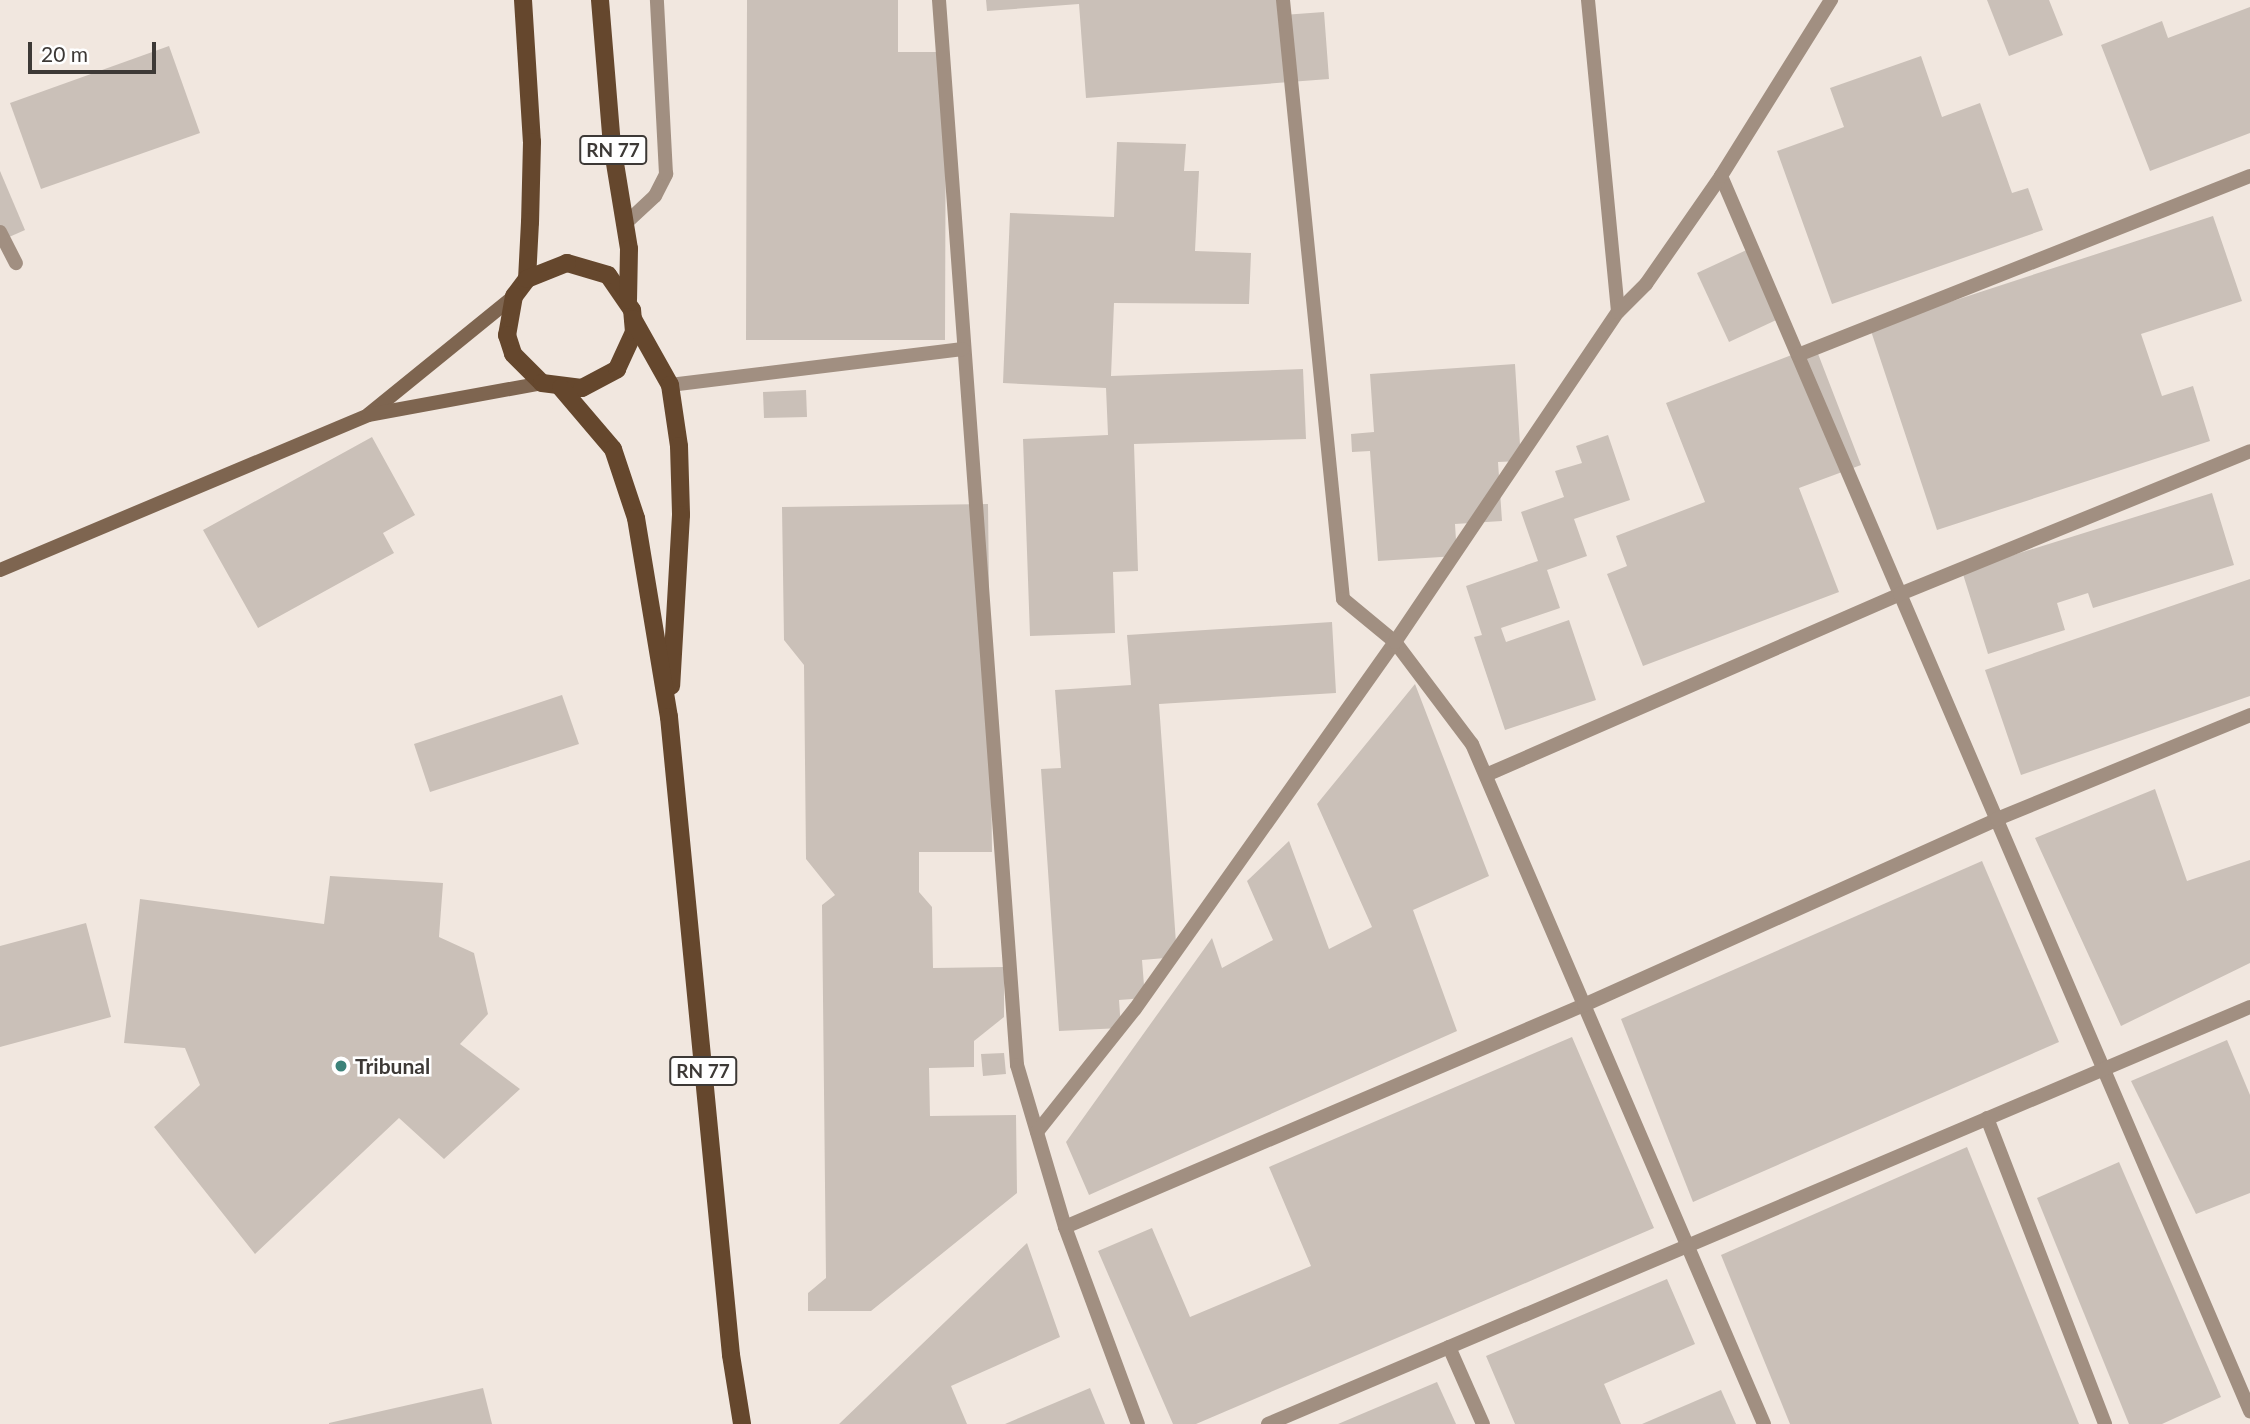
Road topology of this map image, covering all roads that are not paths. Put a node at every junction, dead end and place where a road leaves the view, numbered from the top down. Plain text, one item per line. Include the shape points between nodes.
1 (523, 0) edge
2 (600, 0) edge
3 (657, 0) edge
4 (939, 0) edge
5 (1283, 0) edge
6 (1588, 0) edge
7 (1831, 0) edge
8 (1721, 176) junction
9 (2250, 176) edge
10 (626, 222) junction
11 (0, 232) edge
12 (16, 263) dead end
13 (527, 279) junction
14 (514, 296) junction
15 (628, 300) junction
16 (1618, 312) junction
17 (633, 319) junction
18 (963, 349) junction
19 (1798, 355) junction
20 (542, 383) junction
21 (670, 385) junction
22 (561, 388) junction
23 (368, 415) junction
24 (2250, 451) edge
25 (0, 570) edge
26 (1900, 594) junction
27 (1395, 642) junction
28 (2250, 715) edge
29 (669, 717) junction
30 (1486, 775) junction
31 (1997, 819) junction
32 (1584, 1005) junction
33 (2250, 1007) edge
34 (2104, 1069) junction
35 (1987, 1118) junction
36 (1037, 1132) junction
37 (1065, 1227) junction
38 (1687, 1246) junction
39 (1449, 1347) junction
40 (2250, 1411) edge
41 (742, 1424) edge
42 (1138, 1424) edge
43 (1268, 1424) edge
44 (1483, 1424) edge
45 (1764, 1424) edge
46 (2105, 1424) edge

1 - 13 main road via 532,142
2 - 10 main road, RN 77 via 612,145
3 - 10 street via 666,174 660,190
4 - 18 street
5 - 27 street via 1343,599
6 - 16 street
7 - 8 street
8 - 16 street via 1646,285
8 - 19 street
9 - 19 street
10 - 15 main road, RN 77
11 - 12 street
13 - 14 main road
13 - 15 main road via 546,267 589,265 608,275
14 - 20 main road via 507,335 526,371
14 - 23 main road
15 - 17 main road
16 - 27 street
17 - 21 main road, RN 77
17 - 22 main road via 628,352 617,369 582,388
18 - 21 street
18 - 36 street via 1017,1065
19 - 26 street
20 - 22 main road
20 - 23 main road
21 - 29 main road, RN 77 via 681,515
22 - 29 main road, RN 77 via 600,429 624,471
23 - 25 main road
24 - 26 street
26 - 30 street
26 - 31 street
27 - 30 street via 1472,744
27 - 36 street via 1135,1009
28 - 31 street
29 - 41 main road, RN 77 via 730,1355
30 - 32 street
31 - 32 street
31 - 34 street
32 - 37 street
32 - 38 street
33 - 34 street
34 - 35 street
34 - 40 street
35 - 38 street
35 - 46 street
36 - 37 street
37 - 42 street
38 - 39 street
38 - 45 street
39 - 43 street
39 - 44 street

